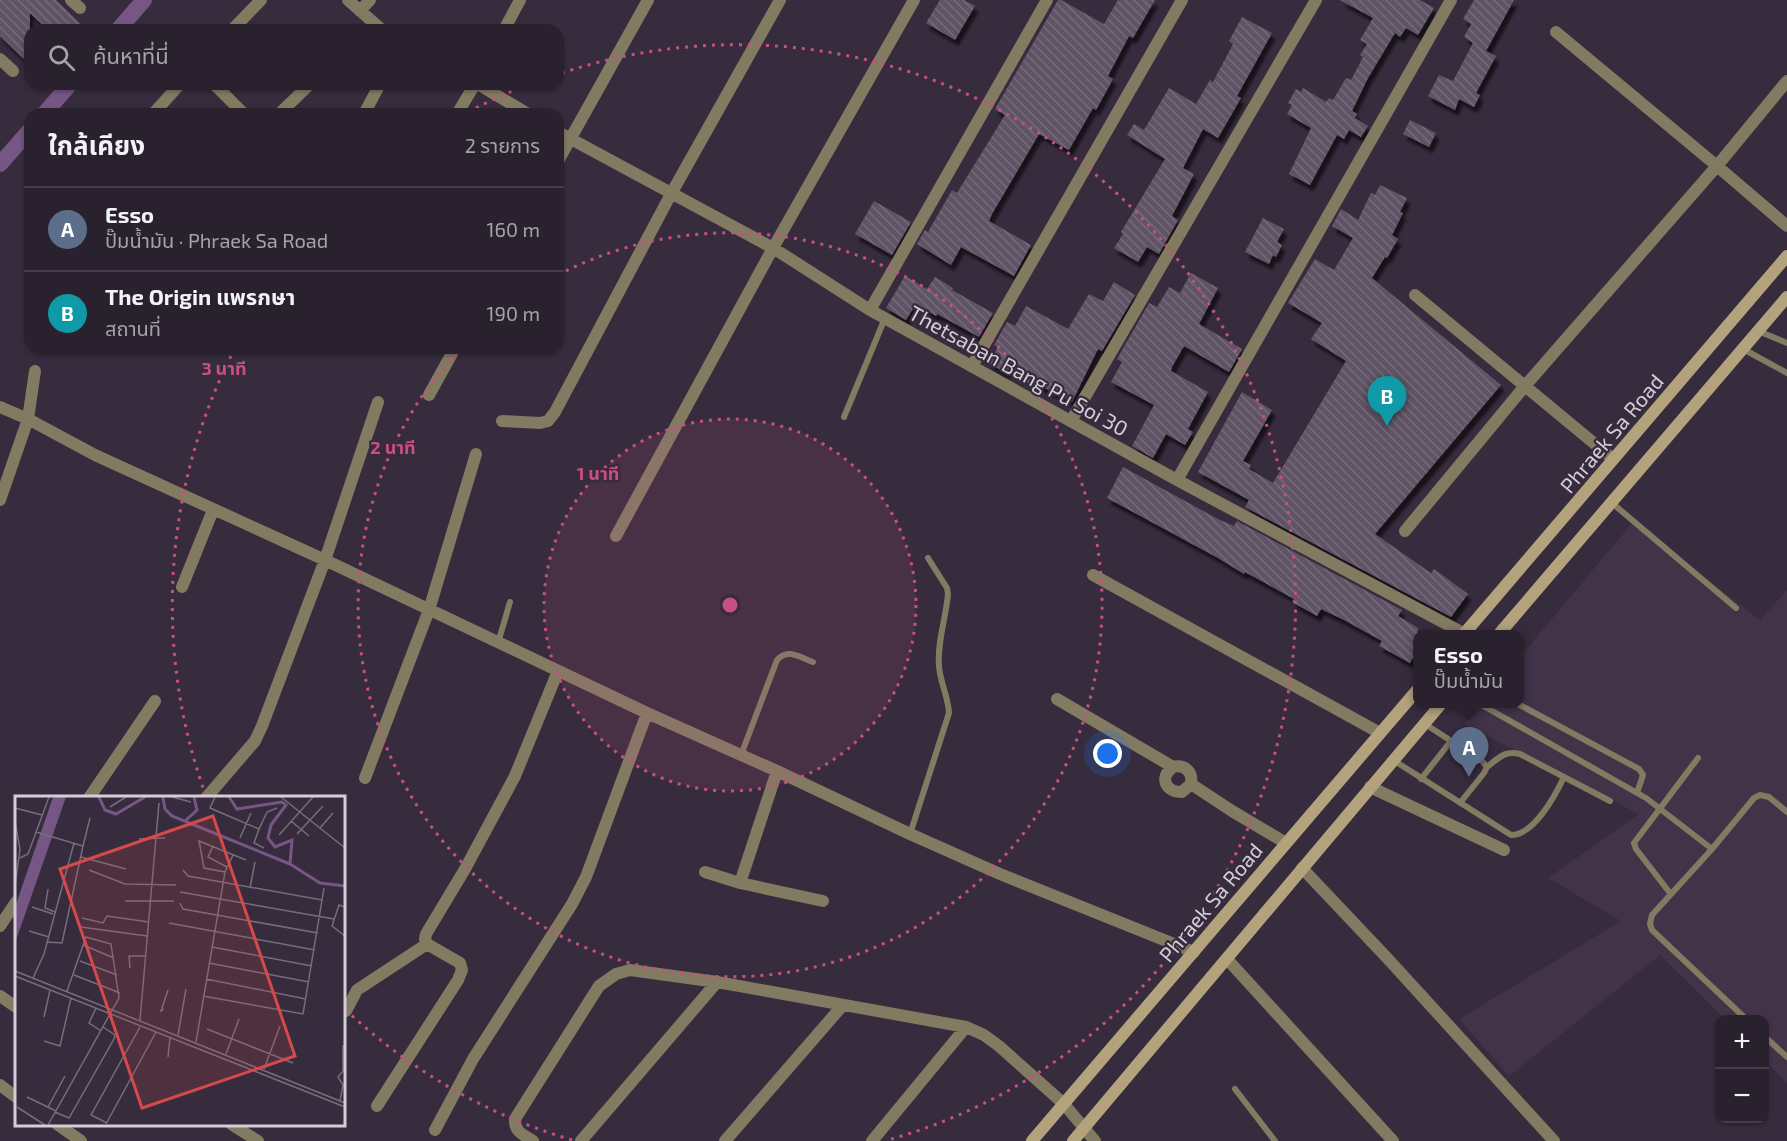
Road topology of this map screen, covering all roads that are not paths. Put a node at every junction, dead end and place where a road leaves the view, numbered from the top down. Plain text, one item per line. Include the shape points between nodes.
1 (261, 0) edge
2 (348, 0) edge
3 (370, 0) edge
4 (520, 0) edge
5 (648, 0) edge
6 (780, 0) edge
7 (914, 0) edge
8 (1047, 0) edge
9 (1182, 0) edge
10 (1316, 0) edge
11 (1451, 0) edge
12 (360, 11) junction
13 (238, 24) edge
14 (371, 24) edge
15 (507, 24) edge
16 (1556, 32) dead end
17 (0, 59) edge
18 (13, 71) dead end
19 (1787, 81) edge
20 (175, 90) edge
21 (220, 90) edge
22 (303, 90) edge
23 (377, 90) edge
24 (472, 90) edge
25 (486, 90) edge
26 (158, 108) edge
27 (238, 108) edge
28 (285, 108) edge
29 (367, 108) edge
30 (461, 108) edge
31 (518, 108) edge
32 (564, 136) edge
33 (570, 139) junction
34 (564, 150) edge
35 (1717, 166) junction
36 (671, 194) junction
37 (1787, 226) edge
38 (773, 248) junction
39 (1787, 256) edge
40 (1415, 295) dead end
41 (1787, 297) edge
42 (870, 310) junction
43 (885, 318) junction
44 (1758, 331) junction
45 (1787, 343) edge
46 (1743, 349) junction
47 (452, 354) edge
48 (972, 366) junction
49 (35, 370) dead end
50 (1787, 373) edge
51 (1524, 387) junction
52 (429, 395) dead end
53 (378, 402) dead end
54 (0, 407) edge
55 (843, 417) dead end
56 (28, 419) junction
57 (502, 421) dead end
58 (1071, 421) junction
59 (476, 454) dead end
60 (1613, 459) junction
61 (1177, 480) junction
62 (0, 500) edge
63 (1612, 503) junction
64 (213, 510) junction
65 (1405, 531) dead end
66 (616, 536) dead end
67 (928, 558) dead end
68 (326, 560) junction
69 (1093, 575) dead end
70 (182, 587) dead end
71 (510, 602) dead end
72 (1736, 608) dead end
73 (429, 610) junction
74 (1458, 630) edge
75 (1468, 630) edge
76 (1502, 630) edge
77 (498, 643) junction
78 (813, 662) dead end
79 (558, 671) junction
80 (1413, 695) edge
81 (1057, 699) dead end
82 (155, 701) dead end
83 (1524, 707) edge
84 (1438, 708) edge
85 (1487, 708) edge
86 (647, 713) junction
87 (1424, 724) junction
88 (1380, 733) junction
89 (1451, 741) junction
90 (741, 755) junction
91 (1698, 758) dead end
92 (1392, 760) junction
93 (1173, 767) junction
94 (1487, 767) junction
95 (777, 771) junction
96 (1564, 777) junction
97 (364, 778) dead end
98 (1421, 779) junction
99 (1191, 784) junction
100 (1370, 787) junction
101 (1637, 793) junction
102 (90, 796) edge
103 (208, 796) edge
104 (1610, 801) dead end
105 (1460, 803) junction
106 (1660, 809) junction
107 (1787, 812) edge
108 (910, 834) junction
109 (1286, 843) junction
110 (1712, 849) junction
111 (1504, 850) dead end
112 (1302, 868) junction
113 (705, 873) dead end
114 (740, 883) junction
115 (1670, 893) junction
116 (823, 901) dead end
117 (15, 904) edge
118 (4, 921) edge
119 (427, 944) junction
120 (1194, 952) junction
121 (1227, 959) junction
122 (717, 982) junction
123 (0, 996) edge
124 (843, 1005) junction
125 (15, 1007) edge
126 (346, 1011) dead end
127 (1742, 1015) edge
128 (966, 1027) junction
129 (1769, 1041) edge
130 (1787, 1057) edge
131 (0, 1085) edge
132 (1234, 1089) dead end
133 (15, 1096) edge
134 (1064, 1104) junction
135 (377, 1106) dead end
136 (58, 1126) edge
137 (233, 1126) edge
138 (1084, 1128) junction
139 (435, 1130) dead end
140 (81, 1141) edge
141 (258, 1141) edge
142 (533, 1141) edge
143 (581, 1141) edge
144 (725, 1141) edge
145 (872, 1141) edge
146 (1032, 1141) edge
147 (1073, 1141) edge
148 (1095, 1141) edge
149 (1275, 1141) edge
150 (1393, 1141) edge
151 (1554, 1141) edge

1 - 13 street
2 - 12 street
3 - 12 street
4 - 15 street
5 - 33 street
6 - 36 street
7 - 38 street
8 - 42 street
9 - 48 street
10 - 58 street
11 - 61 street
12 - 14 street
16 - 35 street
17 - 18 street
19 - 35 street
20 - 26 street
21 - 27 street
22 - 28 street
23 - 29 street
24 - 30 street
25 - 31 street
32 - 33 street, Thetsaban Bang Pu Soi 30
33 - 34 street
33 - 36 street, Thetsaban Bang Pu Soi 30
35 - 37 street
35 - 51 street
36 - 38 street, Thetsaban Bang Pu Soi 30
36 - 57 street via 555,412 548,421 540,423
38 - 42 street, Thetsaban Bang Pu Soi 30
38 - 66 street
39 - 60 main road, Phraek Sa Road
40 - 51 street
41 - 44 main road
42 - 43 street, Thetsaban Bang Pu Soi 30
43 - 48 street, Thetsaban Bang Pu Soi 30
43 - 55 lane
44 - 45 lane
44 - 46 main road
46 - 50 lane
46 - 63 main road
47 - 52 street
48 - 58 street, Thetsaban Bang Pu Soi 30
49 - 56 street
51 - 60 street
51 - 65 street
53 - 68 street
54 - 56 street
56 - 62 street
56 - 64 street
58 - 61 street, Thetsaban Bang Pu Soi 30
59 - 73 street
60 - 75 main road, Phraek Sa Road
61 - 74 street, Thetsaban Bang Pu Soi 30
63 - 72 lane
63 - 76 main road
64 - 68 street
64 - 70 street
67 - 108 lane via 948,594 939,666 949,713
68 - 73 street
68 - 103 street via 255,741
69 - 88 street
71 - 77 lane
73 - 77 street
73 - 97 street
77 - 79 street
78 - 90 lane via 788,653 777,660
79 - 86 street
79 - 119 street via 515,776 426,934
80 - 88 main road, Phraek Sa Road
81 - 93 street
82 - 102 street
83 - 101 lane via 1639,769 1643,775
84 - 87 main road
85 - 101 lane
86 - 90 street
86 - 139 street via 573,904 473,1059
87 - 89 lane
87 - 92 main road
88 - 109 main road, Phraek Sa Road
89 - 94 lane
89 - 98 lane
90 - 95 street
91 - 106 lane
92 - 98 lane
92 - 100 main road
93 - 99 street via 1182,766 1189,771
93 - 99 street via 1165,777 1169,789 1182,792
94 - 96 lane via 1511,752
94 - 105 lane
95 - 108 street
95 - 114 street
96 - 104 lane
96 - 105 lane via 1545,810 1516,835
98 - 105 lane
99 - 109 street
100 - 111 street
100 - 112 main road
101 - 106 lane
106 - 110 lane
106 - 115 lane via 1634,843
107 - 110 lane via 1769,797 1760,795
108 - 120 street
109 - 120 main road, Phraek Sa Road
110 - 115 lane
112 - 121 main road
112 - 151 street
113 - 114 street
114 - 116 street
115 - 127 lane via 1652,915 1652,930
117 - 118 street
119 - 126 street via 357,990
119 - 135 street via 460,963 462,970
120 - 134 main road, Phraek Sa Road
121 - 138 main road
121 - 150 street
122 - 124 street
122 - 142 street via 630,970 599,986 515,1119 518,1132
122 - 143 street
123 - 125 street
124 - 128 street
124 - 144 street
128 - 134 street via 999,1046
128 - 145 street
129 - 130 lane
131 - 133 street
132 - 149 lane
134 - 138 street
134 - 146 main road, Phraek Sa Road
136 - 140 street
137 - 141 street
138 - 147 main road
138 - 148 street

